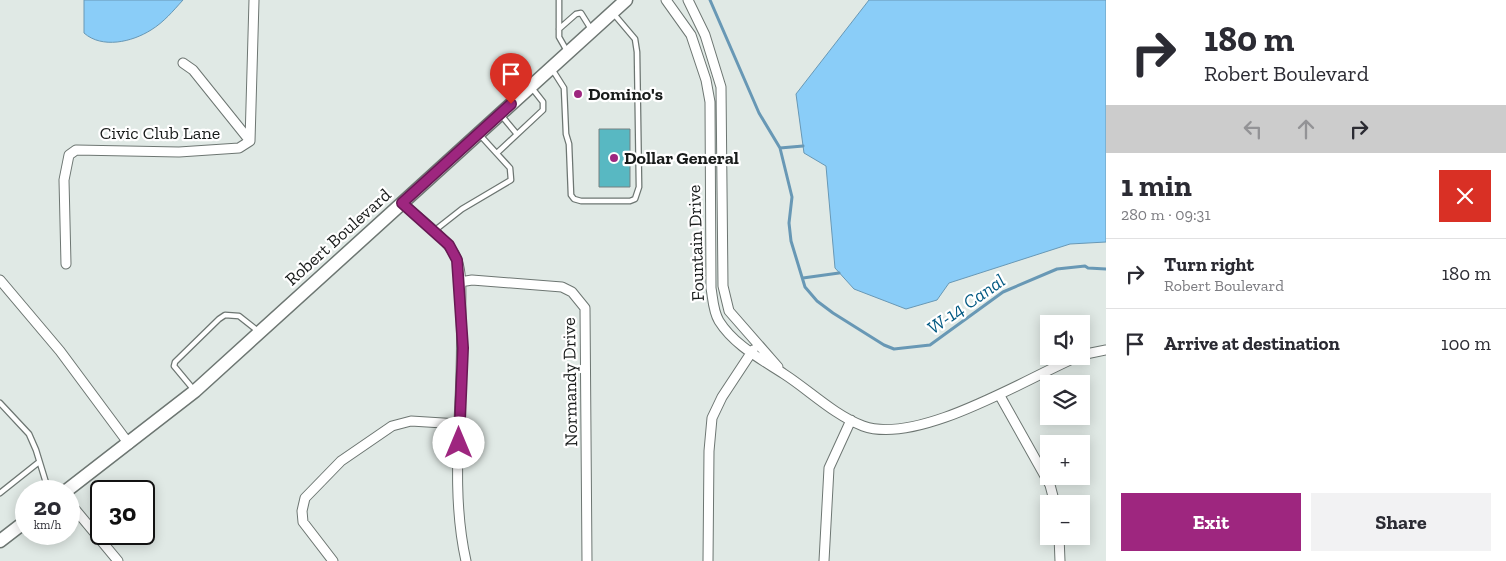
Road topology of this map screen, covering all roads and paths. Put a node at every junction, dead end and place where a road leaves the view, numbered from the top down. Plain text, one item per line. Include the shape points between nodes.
1 (254, 0) edge
2 (559, 0) edge
3 (626, 0) edge
4 (666, 0) edge
5 (688, 0) edge
6 (612, 12) junction
7 (558, 30) junction
8 (592, 31) junction
9 (705, 35) junction
10 (692, 40) junction
11 (568, 53) junction
12 (183, 63) dead end
13 (551, 67) junction
14 (531, 86) junction
15 (500, 114) junction
16 (479, 133) junction
17 (516, 133) junction
18 (250, 140) junction
19 (497, 153) junction
20 (402, 203) junction
21 (433, 232) junction
22 (711, 244) junction
23 (721, 244) junction
24 (66, 264) dead end
25 (0, 280) edge
26 (460, 282) junction
27 (260, 332) junction
28 (758, 344) junction
29 (1106, 350) edge
30 (750, 353) junction
31 (1090, 354) edge
32 (1059, 365) edge
33 (783, 373) junction
34 (195, 391) junction
35 (1000, 396) junction
36 (0, 402) edge
37 (851, 420) junction
38 (458, 424) junction
39 (129, 444) junction
40 (39, 462) junction
41 (45, 480) edge
42 (80, 481) edge
43 (0, 493) edge
44 (1053, 495) edge
45 (80, 515) edge
46 (15, 529) edge
47 (0, 541) edge
48 (1059, 545) edge
49 (118, 561) edge
50 (332, 561) edge
51 (466, 561) edge
52 (586, 561) edge
53 (708, 561) edge
54 (824, 561) edge
55 (1060, 561) edge

1 - 18 street
2 - 7 lane
3 - 6 main road, Robert Boulevard
4 - 10 street, Fountain Drive
5 - 9 street, Fountain Drive
6 - 8 main road, Robert Boulevard
6 - 13 lane via 635,39 639,187 635,199 581,201 571,195 564,88
7 - 8 lane via 580,13
7 - 11 lane
8 - 11 main road, Robert Boulevard
9 - 10 street
9 - 23 street, Fountain Drive via 721,87
10 - 22 street, Fountain Drive via 710,102
11 - 13 main road, Robert Boulevard
12 - 18 street via 193,70
13 - 14 main road, Robert Boulevard
14 - 15 main road, Robert Boulevard
14 - 17 lane via 543,102 543,110
15 - 16 main road, Robert Boulevard
15 - 17 lane
16 - 19 lane
16 - 20 main road, Robert Boulevard
17 - 19 lane
18 - 24 street, Civic Club Lane via 239,148 179,152 76,150 70,155 64,180
19 - 21 lane via 510,168 511,180 462,209
20 - 21 street
20 - 27 main road, Robert Boulevard
21 - 26 street via 449,245 457,260
22 - 23 street
22 - 30 street, Fountain Drive via 714,309 720,322
23 - 28 street, Fountain Drive via 723,286 729,311
25 - 39 street via 60,351
26 - 38 street via 463,348
26 - 52 street, Normandy Drive via 472,280 562,287 572,292 585,308
27 - 34 main road, Robert Boulevard
27 - 34 lane via 239,316 226,315 219,319 175,362 174,366
28 - 30 street
28 - 33 street, Fountain Drive
29 - 31 street, Fountain Drive
30 - 33 street, Fountain Drive
30 - 53 street via 712,418
32 - 35 street, Fountain Drive
33 - 37 street, Fountain Drive
34 - 39 main road, Robert Boulevard
35 - 37 street, Fountain Drive via 896,430 882,430
35 - 44 street
36 - 40 lane via 29,434
37 - 54 street via 829,468
38 - 50 street via 411,421 392,426 341,461 305,498 302,522
38 - 51 street via 460,519
39 - 42 main road, Robert Boulevard
40 - 41 lane
40 - 43 lane
45 - 49 street
46 - 47 main road
48 - 55 street

